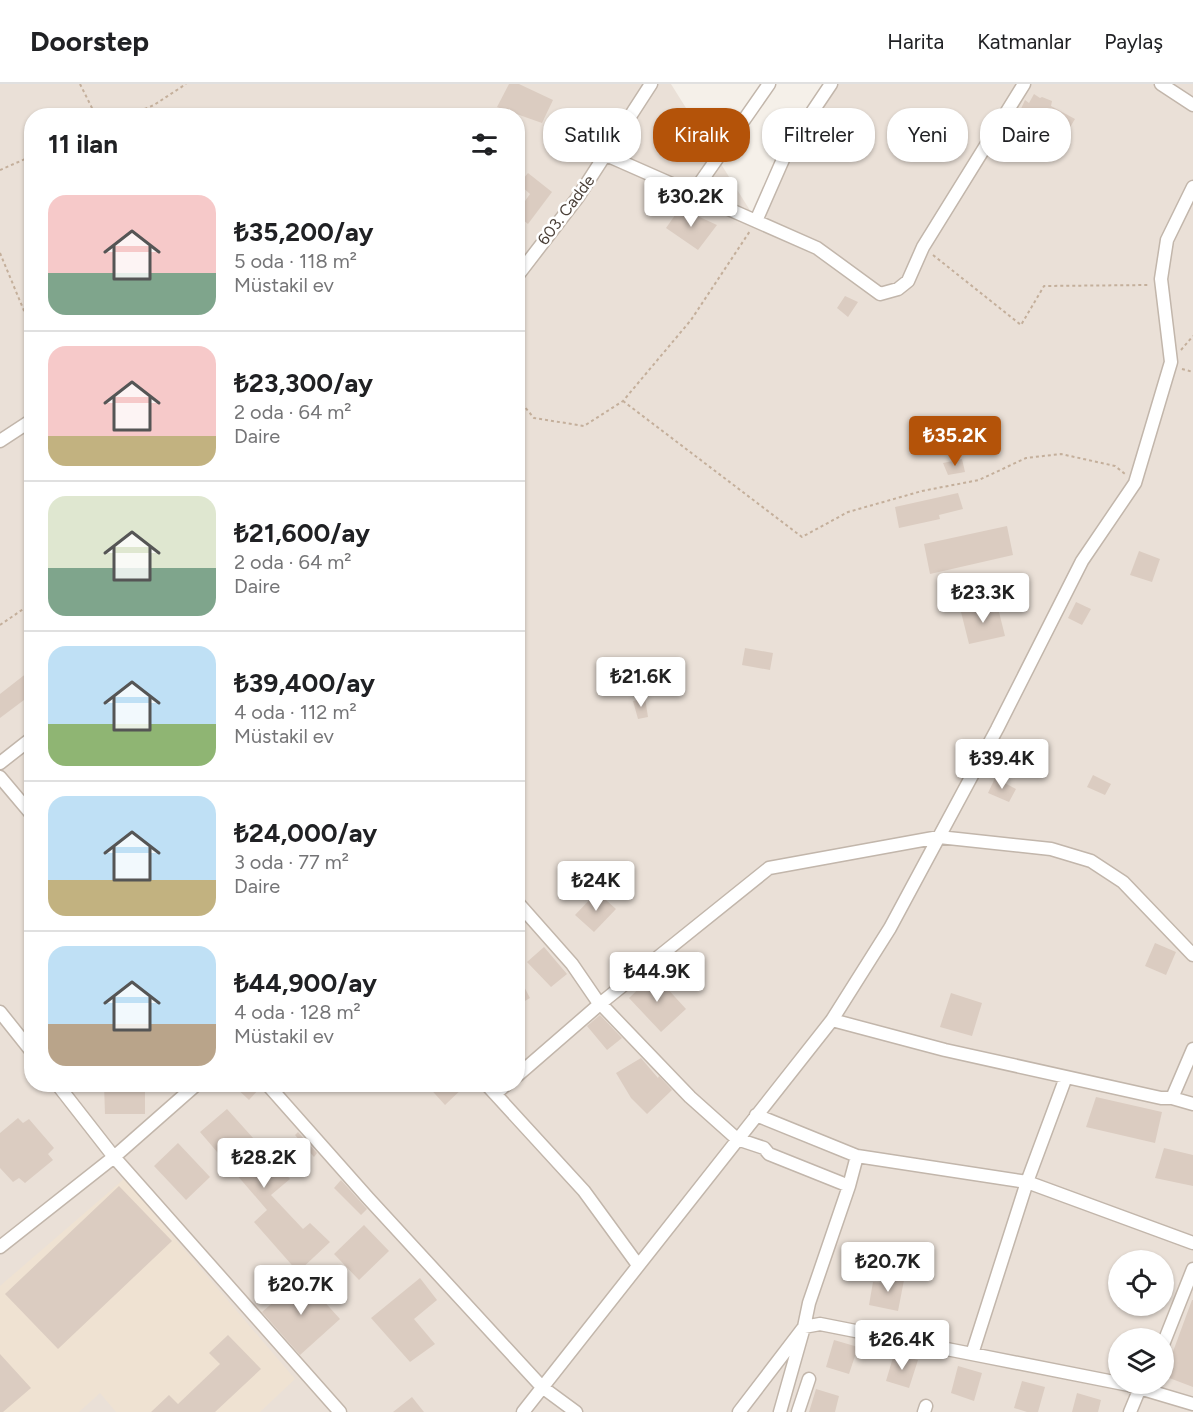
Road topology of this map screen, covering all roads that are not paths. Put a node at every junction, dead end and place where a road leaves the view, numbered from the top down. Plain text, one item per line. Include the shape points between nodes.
1 (651, 84) edge
2 (769, 84) edge
3 (831, 84) edge
4 (1024, 84) edge
5 (1161, 84) edge
6 (1193, 105) edge
7 (636, 108) edge
8 (601, 162) edge
9 (624, 162) edge
10 (1193, 187) edge
11 (693, 193) junction
12 (756, 221) junction
13 (525, 266) edge
14 (24, 425) edge
15 (0, 441) edge
16 (24, 745) edge
17 (0, 763) edge
18 (0, 777) edge
19 (24, 806) edge
20 (939, 837) junction
21 (525, 911) edge
22 (1193, 955) edge
23 (600, 1004) junction
24 (0, 1012) edge
25 (832, 1020) junction
26 (24, 1042) edge
27 (1193, 1049) edge
28 (525, 1069) edge
29 (1066, 1077) junction
30 (63, 1092) edge
31 (188, 1092) edge
32 (274, 1092) edge
33 (497, 1092) edge
34 (495, 1094) joint
35 (1172, 1098) junction
36 (1193, 1104) edge
37 (756, 1115) junction
38 (737, 1139) junction
39 (857, 1156) junction
40 (114, 1157) junction
41 (1028, 1182) junction
42 (849, 1186) junction
43 (1193, 1243) edge
44 (0, 1247) edge
45 (638, 1265) junction
46 (1193, 1269) edge
47 (804, 1327) junction
48 (1170, 1328) edge
49 (972, 1354) junction
50 (809, 1379) dead end
51 (1108, 1380) edge
52 (542, 1387) junction
53 (1138, 1394) edge
54 (1164, 1394) edge
55 (1193, 1404) edge
56 (340, 1412) edge
57 (523, 1412) edge
58 (576, 1412) edge
59 (739, 1412) edge
60 (780, 1412) edge
61 (798, 1412) edge
62 (1131, 1412) edge

1 - 7 street, 603. Cadde
2 - 11 street
3 - 12 street via 788,148
4 - 12 street via 923,247 908,281 898,289 880,294 817,248
5 - 6 street
8 - 13 street, 603. Cadde
9 - 11 street
10 - 20 street via 1167,240 1162,285 1171,362 1135,483 1082,561
11 - 12 street
14 - 15 street
16 - 17 street
18 - 19 street
20 - 22 street via 1051,849 1090,861 1123,882
20 - 23 street via 769,868
20 - 25 street via 890,928
21 - 23 street via 572,964
23 - 28 street
23 - 38 street via 690,1097
24 - 26 street
25 - 29 street
25 - 37 street
27 - 35 street
29 - 35 street
29 - 41 street
30 - 40 street
31 - 40 street
32 - 52 street
33 - 34 street
34 - 45 street via 584,1191
35 - 36 street
37 - 38 street
37 - 39 street
38 - 42 street
38 - 45 street
39 - 41 street
39 - 42 street
40 - 44 street
40 - 56 street
41 - 43 street
41 - 49 street
42 - 47 street
45 - 52 street
46 - 48 street
47 - 49 street via 820,1323
47 - 59 street
47 - 60 street
49 - 51 street
50 - 61 street
52 - 57 street
52 - 58 street
53 - 62 street
54 - 55 street

